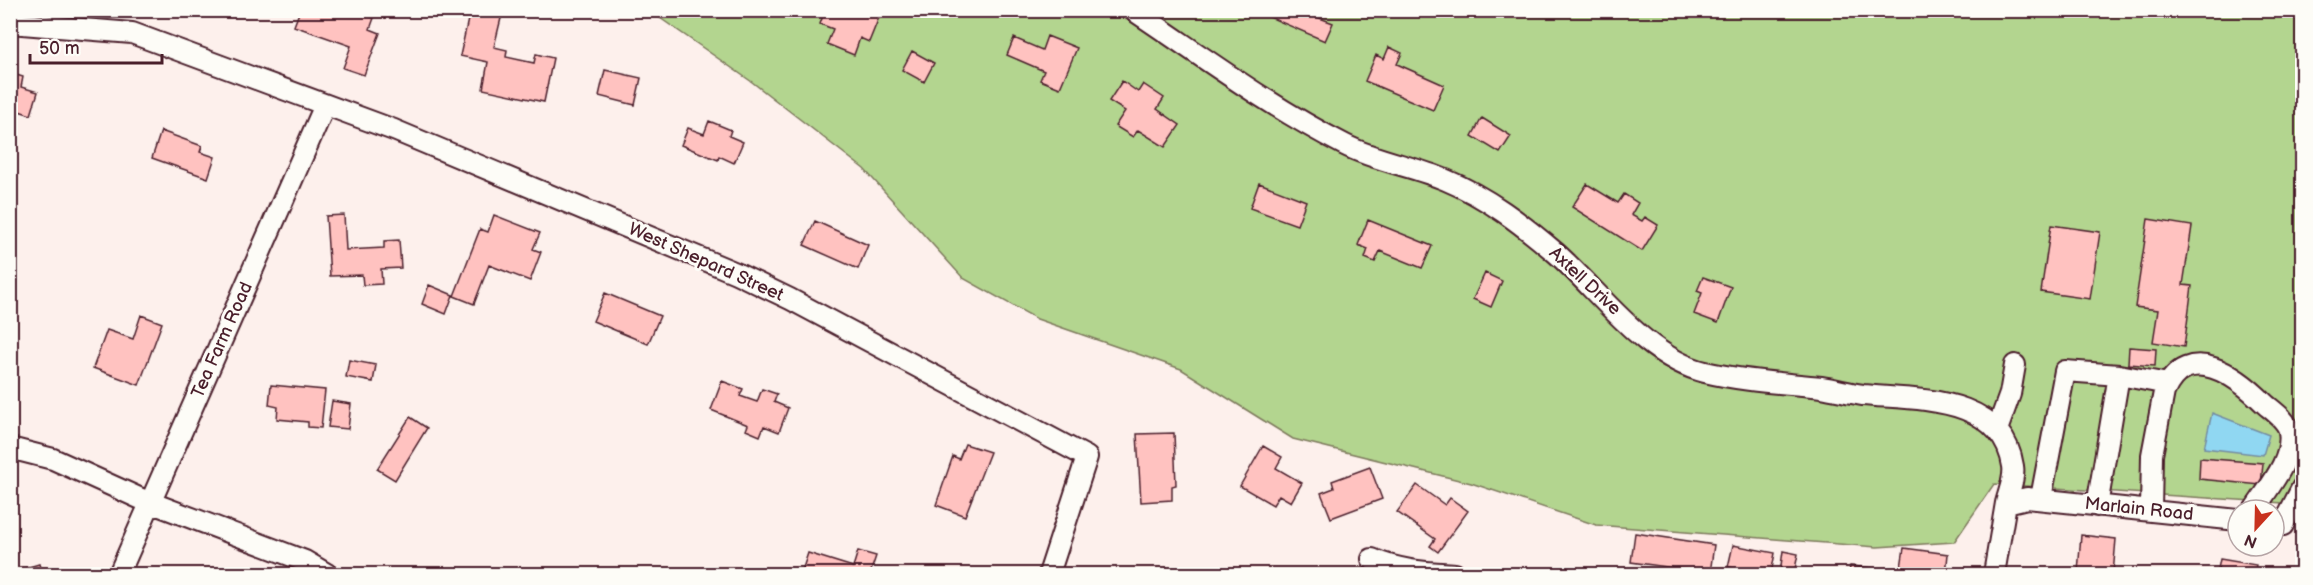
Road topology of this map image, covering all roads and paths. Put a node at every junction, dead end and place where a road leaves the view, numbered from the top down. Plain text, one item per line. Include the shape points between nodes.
1 (1133, 10) edge
2 (10, 23) edge
3 (326, 105) junction
4 (2015, 365) dead end
5 (2119, 375) junction
6 (2168, 384) junction
7 (1997, 430) junction
8 (10, 448) edge
9 (2302, 489) edge
10 (2041, 498) junction
11 (2262, 498) edge
12 (151, 502) junction
13 (2006, 503) junction
14 (2097, 506) junction
15 (2151, 510) junction
16 (2226, 519) edge
17 (2287, 525) edge
18 (1372, 559) dead end
19 (119, 574) edge
20 (327, 574) edge
21 (1049, 574) edge
22 (1455, 574) edge
23 (1994, 574) edge

1 - 7 street, Axtell Drive via 1303,122 1348,147 1446,180 1493,204 1558,254 1649,343 1685,365 1704,372 1785,384 1938,401 1964,407
2 - 3 street, West Shepard Street via 132,33
3 - 12 street, Tea Farm Road
3 - 21 street, West Shepard Street via 736,273 1087,457
4 - 7 street
5 - 6 street
5 - 10 street via 2065,371
5 - 14 street
6 - 11 street via 2188,367 2215,367 2254,392 2286,424 2289,441 2283,465
6 - 15 street via 2153,447
7 - 13 street via 2013,466
8 - 12 street via 53,459
9 - 17 street
10 - 13 street, Marlain Road
10 - 14 street, Marlain Road
12 - 19 street, Tea Farm Road
12 - 20 street via 305,561
13 - 23 street
14 - 15 street, Marlain Road
15 - 16 street, Marlain Road
18 - 22 street via 1408,571

